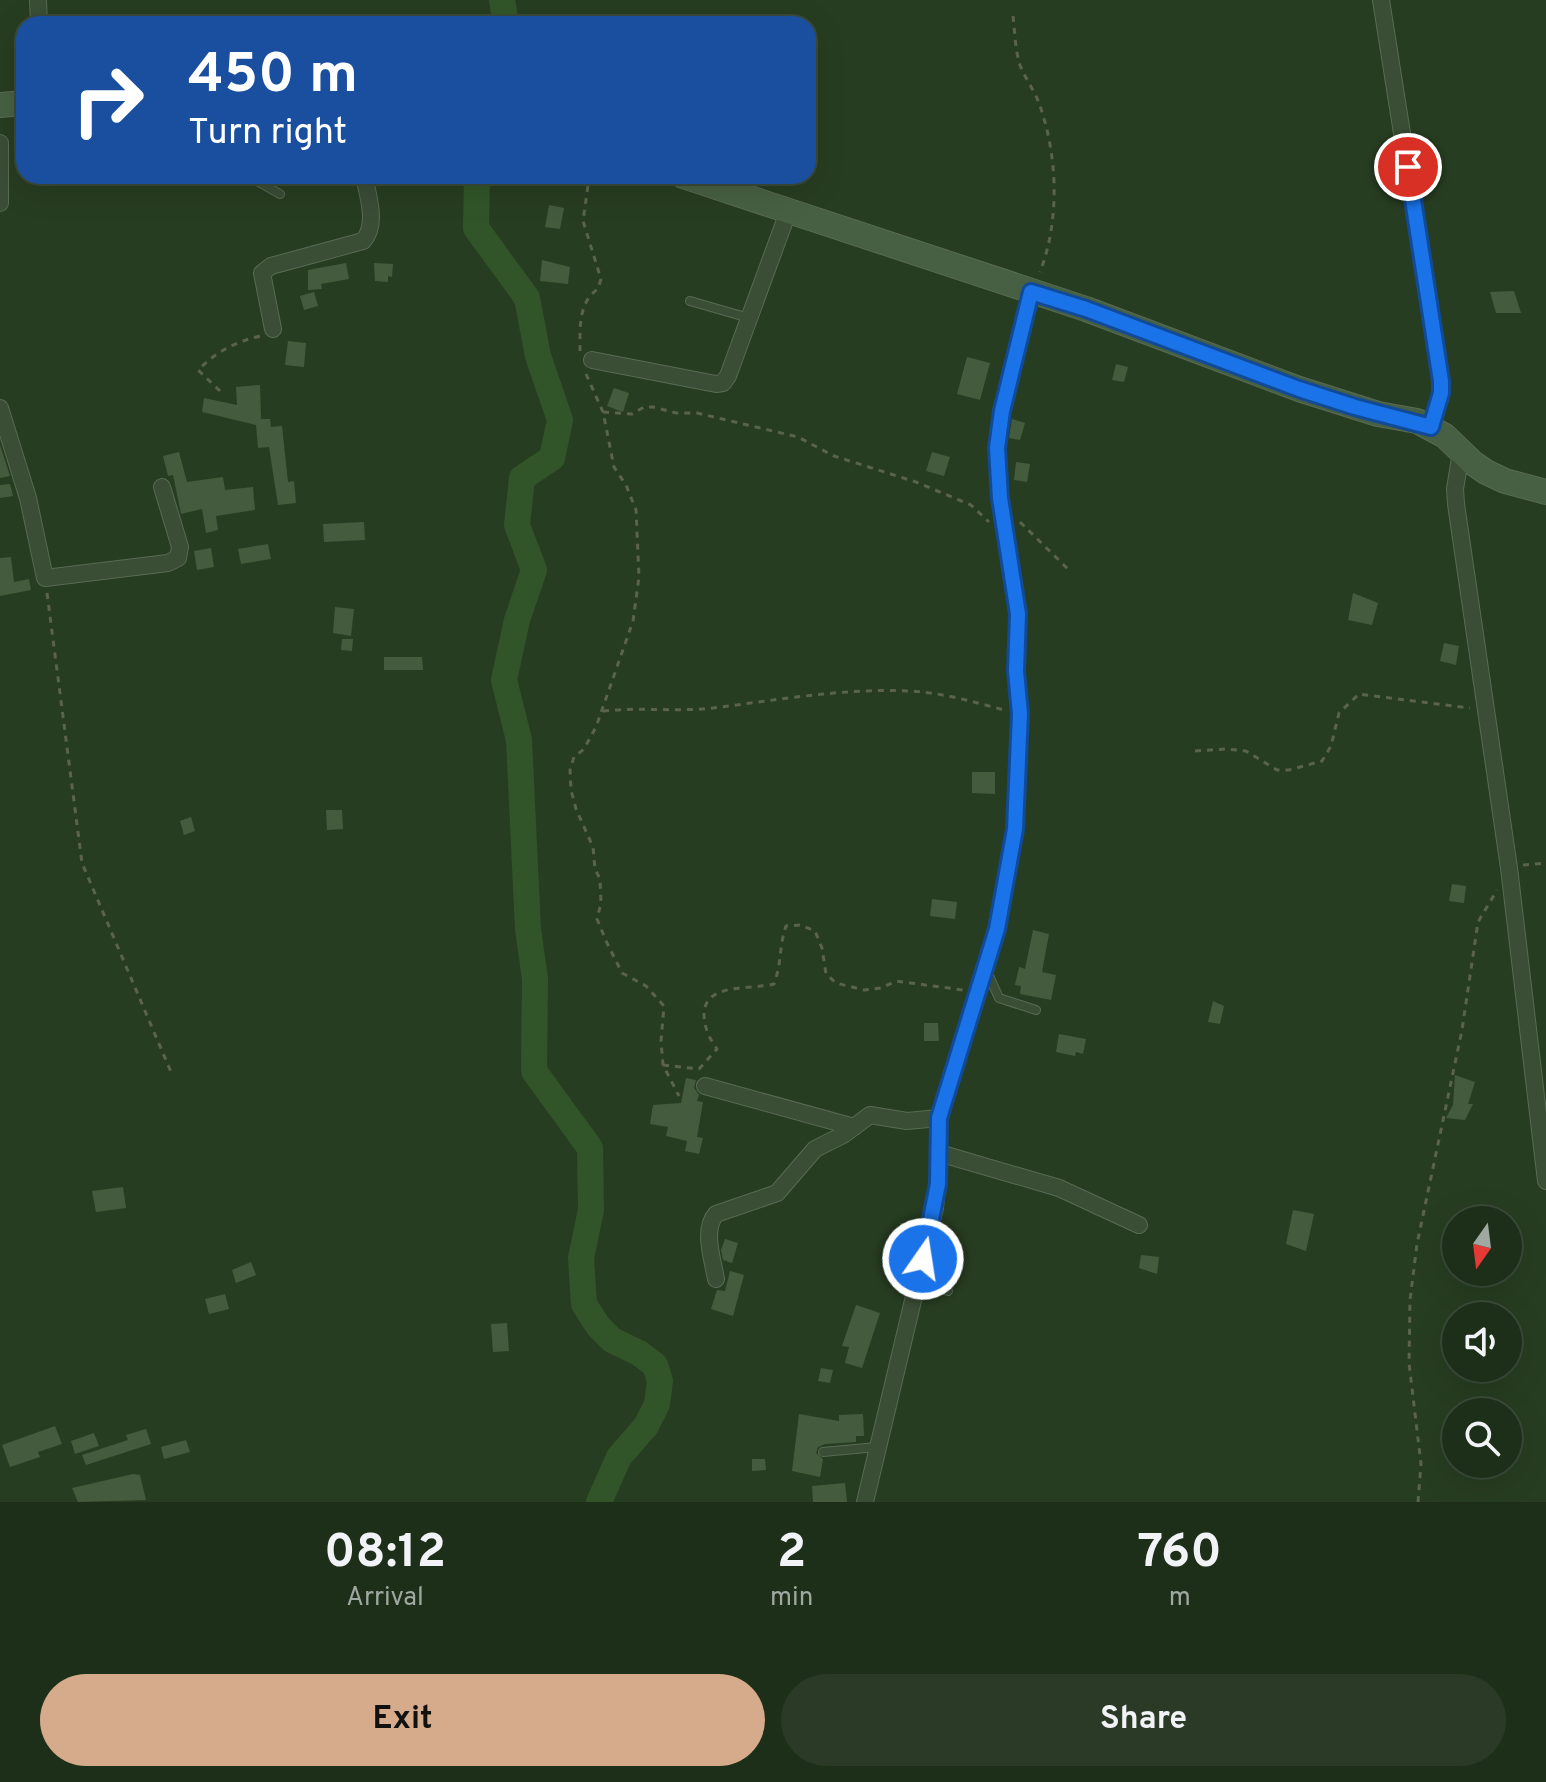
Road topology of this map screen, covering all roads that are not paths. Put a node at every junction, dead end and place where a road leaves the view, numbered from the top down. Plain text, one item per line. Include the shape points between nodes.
1 (1381, 0) edge
2 (0, 143) edge
3 (262, 184) edge
4 (365, 184) edge
5 (706, 184) edge
6 (280, 194) dead end
7 (0, 203) edge
8 (788, 212) junction
9 (1031, 292) junction
10 (690, 301) dead end
11 (749, 318) junction
12 (273, 329) road end
13 (585, 360) road end
14 (0, 408) edge
15 (1431, 427) junction
16 (1461, 452) junction
17 (162, 487) dead end
18 (1546, 492) edge
19 (986, 969) junction
20 (1036, 1010) dead end
21 (705, 1086) dead end
22 (939, 1118) junction
23 (854, 1127) junction
24 (939, 1153) junction
25 (1546, 1181) edge
26 (1139, 1225) dead end
27 (716, 1279) dead end
28 (917, 1282) junction
29 (948, 1291) dead end
30 (877, 1447) junction
31 (823, 1452) dead end
32 (865, 1502) edge

1 - 15 street via 1440,369 1441,393
2 - 7 street
3 - 6 lane
4 - 12 street via 371,220 363,241 262,273
5 - 8 street
8 - 9 street
8 - 11 street
9 - 15 street via 1299,389
9 - 19 street via 999,430 998,472 1016,593 1020,714 1015,829
10 - 11 lane
11 - 13 street via 723,383
14 - 17 street via 28,498 45,578 178,558 180,547
15 - 16 street
16 - 18 street via 1505,481
16 - 25 street via 1455,489 1509,868
19 - 20 lane via 999,998
19 - 22 street
21 - 23 street
22 - 23 street via 907,1121 874,1114
22 - 24 street
23 - 27 street via 815,1149 777,1193 716,1214 709,1229
24 - 26 street via 1059,1188
24 - 28 street via 935,1208
28 - 29 lane
28 - 30 street
30 - 31 lane
30 - 32 street

